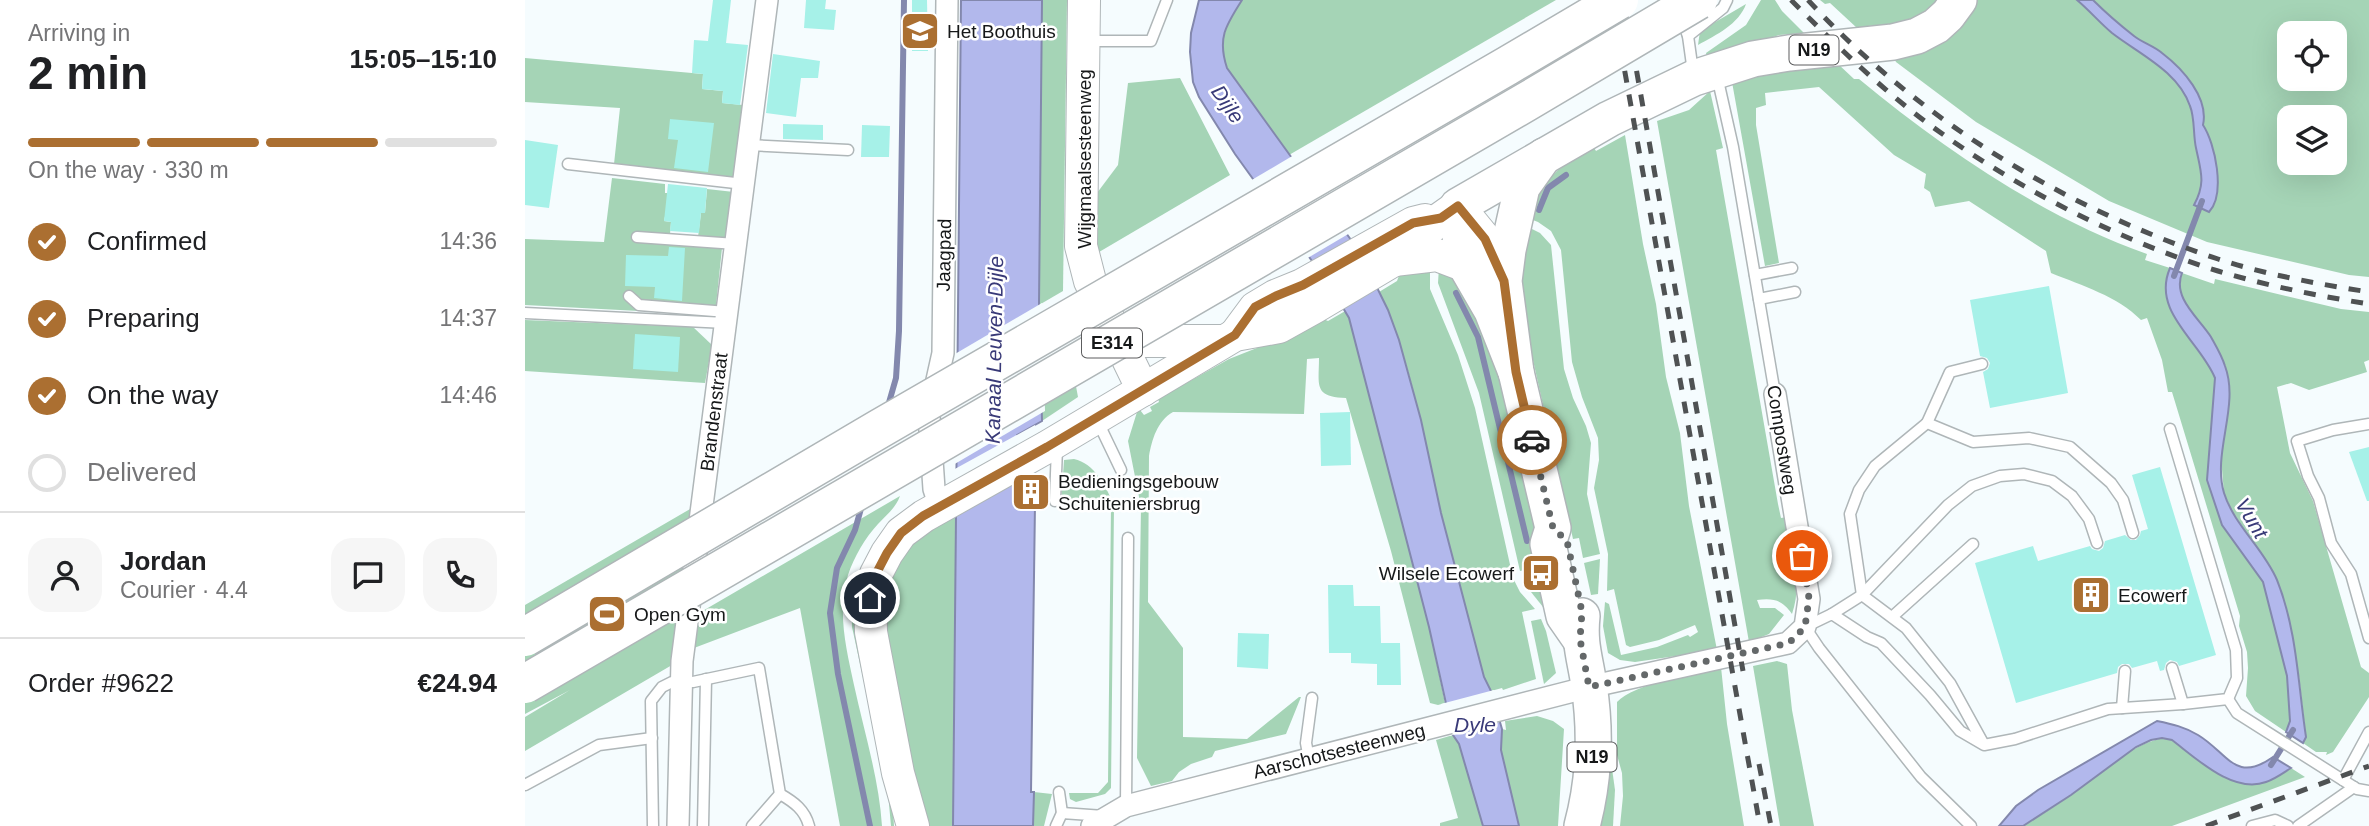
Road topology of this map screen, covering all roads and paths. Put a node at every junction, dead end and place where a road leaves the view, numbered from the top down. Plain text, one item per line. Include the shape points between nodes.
1 (767, 0) edge
2 (947, 0) edge
3 (1084, 0) edge
4 (1167, 0) edge
5 (1619, 0) edge
6 (1674, 0) edge
7 (1727, 0) edge
8 (1959, 0) edge
9 (1693, 18) edge
10 (1083, 41) junction
11 (1705, 74) junction
12 (749, 145) junction
13 (848, 150) dead end
14 (1545, 154) junction
15 (568, 164) dead end
16 (744, 184) junction
17 (1450, 212) junction
18 (637, 237) dead end
19 (736, 244) junction
20 (1389, 249) junction
21 (1466, 266) junction
22 (1792, 268) dead end
23 (1755, 275) junction
24 (1504, 281) junction
25 (1795, 292) dead end
26 (629, 296) dead end
27 (1759, 299) junction
28 (525, 313) edge
29 (727, 318) junction
30 (1115, 334) junction
31 (1229, 338) junction
32 (1982, 364) dead end
33 (1516, 372) junction
34 (1143, 390) junction
35 (1775, 394) joint
36 (1096, 417) junction
37 (1927, 423) junction
38 (2369, 424) edge
39 (2169, 429) dead end
40 (1052, 444) junction
41 (1121, 470) dead end
42 (1055, 501) dead end
43 (945, 504) junction
44 (2133, 533) dead end
45 (1128, 538) dead end
46 (2097, 543) dead end
47 (1973, 544) dead end
48 (1862, 595) junction
49 (1832, 614) junction
50 (1892, 617) junction
51 (1805, 627) junction
52 (525, 637) edge
53 (2369, 638) edge
54 (2172, 668) dead end
55 (2125, 671) dead end
56 (706, 679) junction
57 (682, 682) junction
58 (525, 684) edge
59 (1589, 687) junction
60 (1312, 698) dead end
61 (2230, 701) junction
62 (2183, 704) junction
63 (2122, 708) junction
64 (2369, 733) edge
65 (652, 738) junction
66 (1984, 745) junction
67 (1309, 759) junction
68 (898, 773) junction
69 (2343, 780) junction
70 (525, 785) edge
71 (2354, 787) junction
72 (2369, 791) edge
73 (1059, 792) dead end
74 (780, 794) junction
75 (1126, 806) junction
76 (1062, 813) junction
77 (1101, 823) edge
78 (653, 826) edge
79 (678, 826) edge
80 (703, 826) edge
81 (751, 826) edge
82 (810, 826) edge
83 (901, 826) edge
84 (913, 826) edge
85 (1056, 826) edge
86 (1582, 826) edge
87 (1971, 826) edge
88 (2252, 826) edge
89 (2288, 826) edge
90 (2298, 826) edge

1 - 12 street, Brandenstraat
2 - 43 street, Jaagpad via 943,353 929,416 934,489
3 - 10 street, Wijgmaalsesteenweg
4 - 10 lane via 1151,41
5 - 52 highway, E314, bridge
6 - 9 lane, Compostweg
7 - 9 lane via 1723,8
8 - 11 main road, N19 via 1936,26 1917,36 1789,53
9 - 11 lane, Compostweg
9 - 58 highway, E314, bridge via 1502,116
10 - 30 street, Wijgmaalsesteenweg via 1081,246 1090,281
11 - 14 main road, N19
11 - 23 lane, Compostweg via 1731,137
12 - 13 lane
12 - 16 street, Brandenstraat
14 - 17 main road, N19
14 - 24 main road, N19 via 1523,187
15 - 16 lane
16 - 19 street, Brandenstraat
17 - 20 street
17 - 21 main road, N19
17 - 24 street, N19 via 1485,239
18 - 19 lane
19 - 29 street, Brandenstraat
20 - 21 street via 1437,255
20 - 31 street via 1309,296 1279,327
21 - 33 main road, N19 via 1492,311
22 - 23 lane
23 - 27 lane, Compostweg
24 - 33 main road, N19
25 - 27 lane
26 - 29 lane via 639,305
27 - 35 lane, Compostweg
28 - 29 lane
29 - 57 street, Brandenstraat
30 - 31 street via 1134,341
30 - 34 street, Wijgmaalsesteenweg
31 - 34 street
32 - 37 lane via 1949,372
33 - 59 main road, N19 via 1553,528 1567,541 1582,612 1580,639
34 - 36 street
35 - 51 street, Compostweg via 1809,598
36 - 40 street
36 - 41 lane
37 - 44 lane via 1973,442 2029,439 2070,447 2123,500
37 - 48 lane via 1875,466 1859,490 1850,514
38 - 53 lane via 2297,441 2331,543 2351,574
39 - 61 lane via 2236,650 2238,678
40 - 42 lane
40 - 43 street
43 - 68 street via 901,533 876,574 870,598 871,632
45 - 75 lane
46 - 48 lane via 2089,519 2072,496 2052,481 2024,474 2000,476 1972,486 1948,505
47 - 50 lane
48 - 49 lane
48 - 50 lane
49 - 51 lane
49 - 66 lane via 1881,643 1960,731
50 - 66 lane via 1950,682
51 - 59 street via 1789,643
51 - 87 lane via 1921,777
54 - 62 lane
55 - 63 lane
56 - 57 lane
56 - 74 lane via 759,668
56 - 80 lane
57 - 65 lane via 662,687 651,701
57 - 79 street, Brandenstraat
59 - 67 street, Aarschotsesteenweg
59 - 86 main road, N19 via 1591,773
60 - 67 lane via 1306,743
61 - 62 lane
61 - 69 lane via 2237,713
62 - 63 lane
63 - 66 lane
64 - 69 lane
65 - 70 lane via 599,745
65 - 78 lane
67 - 75 street, Aarschotsesteenweg
68 - 83 street
68 - 84 street
69 - 71 lane
71 - 72 lane
71 - 90 lane
73 - 76 lane
74 - 81 lane
74 - 82 lane via 795,803
75 - 77 street, Aarschotsesteenweg
76 - 77 lane
76 - 85 lane
88 - 89 lane via 2275,820

